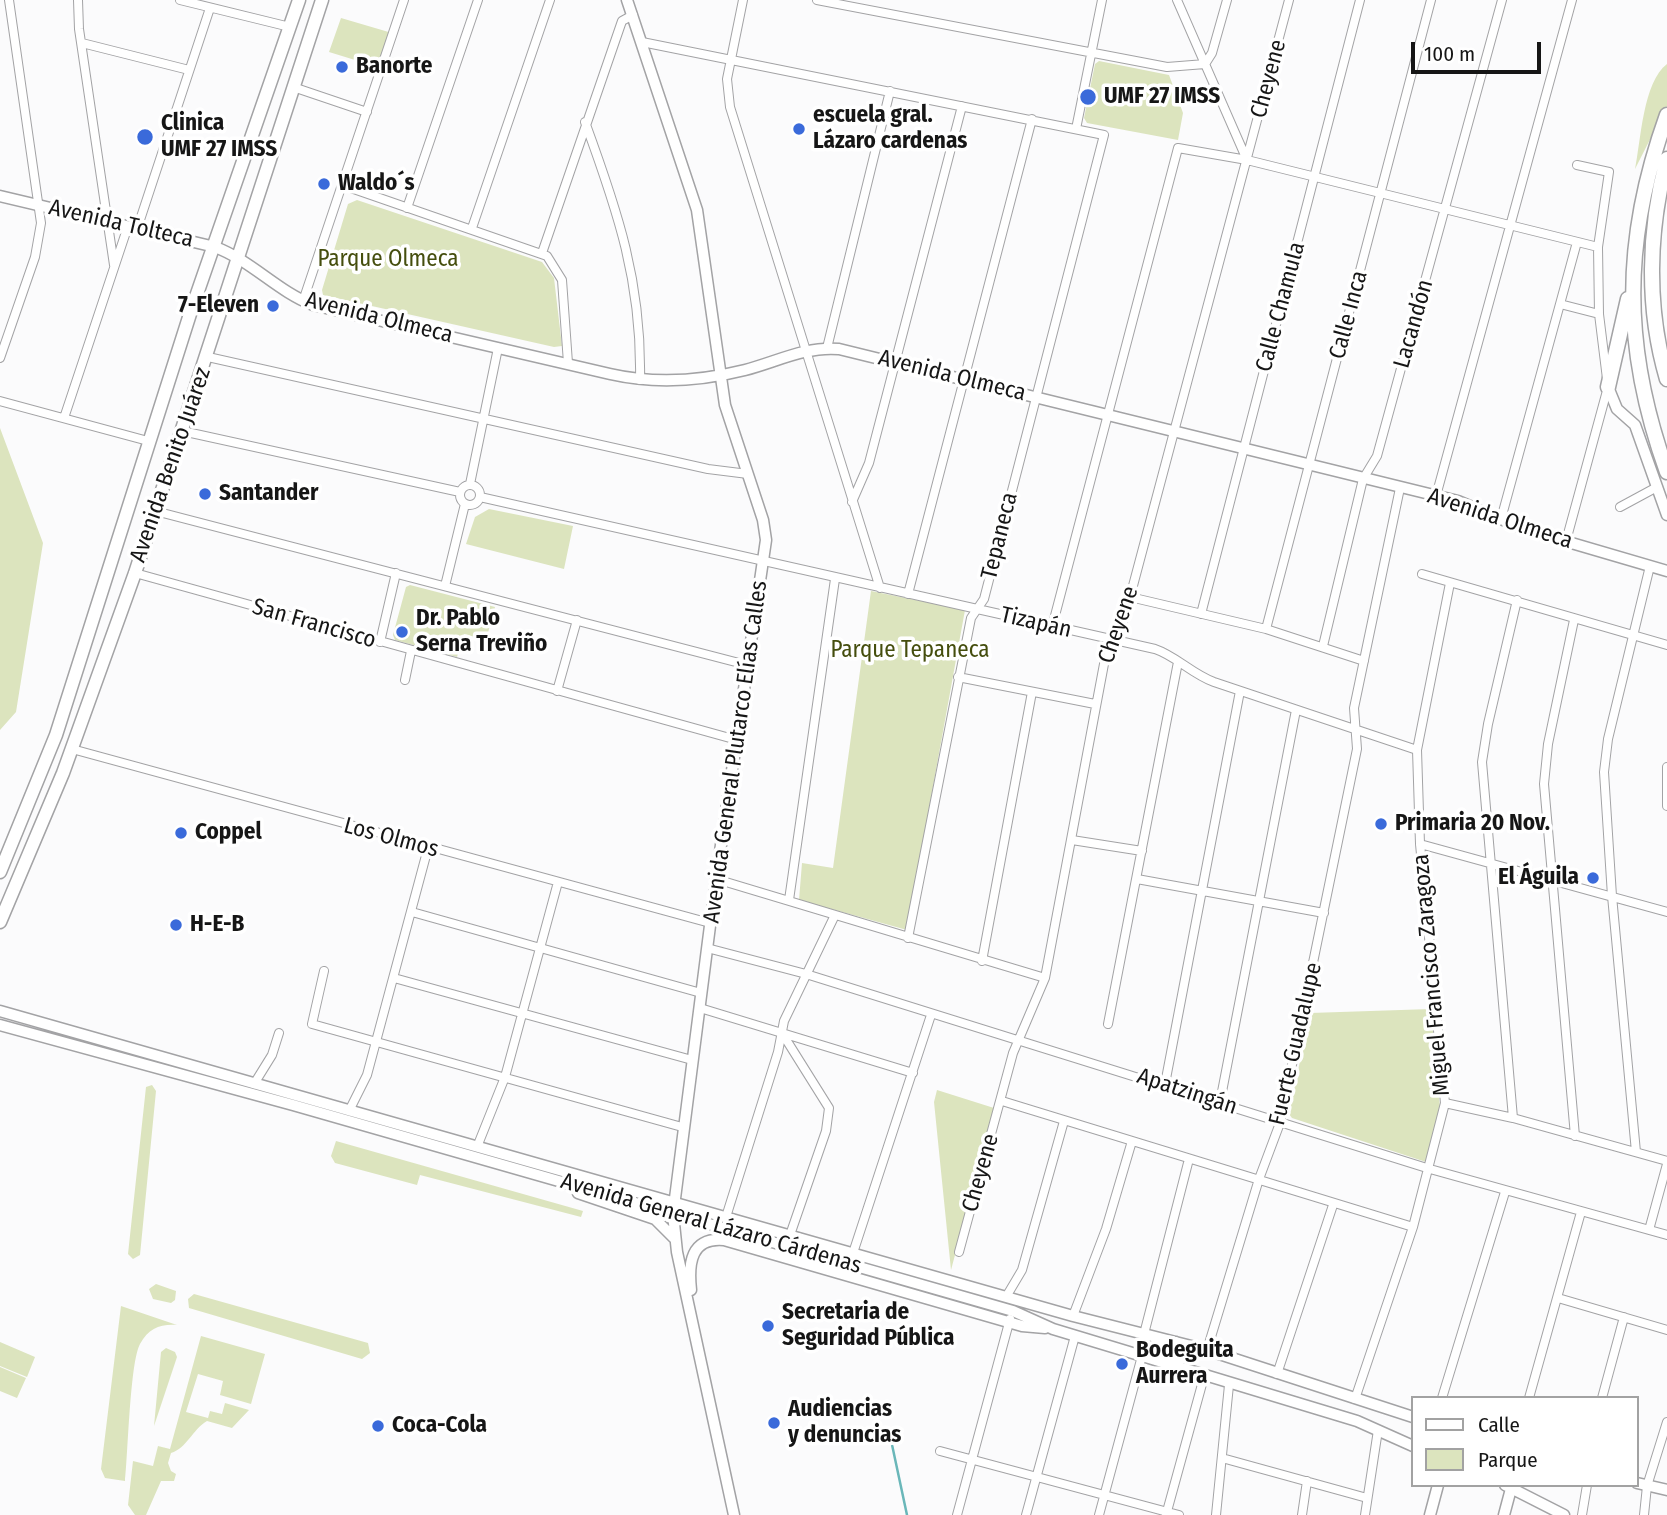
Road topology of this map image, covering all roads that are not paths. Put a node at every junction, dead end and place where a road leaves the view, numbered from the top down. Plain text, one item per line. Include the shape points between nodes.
1 (78, 0) edge
2 (180, 0) edge
3 (299, 0) edge
4 (322, 0) edge
5 (404, 0) edge
6 (478, 0) edge
7 (550, 0) edge
8 (626, 0) edge
9 (743, 0) edge
10 (817, 0) edge
11 (1102, 0) edge
12 (1177, 0) edge
13 (1227, 0) edge
14 (1289, 0) edge
15 (1360, 0) edge
16 (1431, 0) edge
17 (1502, 0) edge
18 (1572, 0) edge
19 (8, 2) edge
20 (210, 8) junction
21 (633, 15) junction
22 (290, 27) junction
23 (642, 42) junction
24 (82, 43) junction
25 (1091, 53) junction
26 (731, 59) junction
27 (1205, 64) junction
28 (189, 70) junction
29 (293, 87) junction
30 (890, 91) junction
31 (962, 106) junction
32 (367, 112) junction
33 (1667, 115) edge
34 (1032, 119) junction
35 (585, 122) junction
36 (1076, 129) junction
37 (1667, 159) edge
38 (1247, 160) junction
39 (1577, 165) dead end
40 (1316, 177) junction
41 (342, 185) junction
42 (1381, 193) junction
43 (0, 196) edge
44 (39, 204) junction
45 (407, 208) junction
46 (1447, 210) junction
47 (106, 220) junction
48 (133, 227) junction
49 (1511, 227) junction
50 (472, 228) junction
51 (1577, 242) junction
52 (215, 247) junction
53 (1598, 247) junction
54 (542, 253) junction
55 (240, 258) junction
56 (114, 265) junction
57 (1633, 277) junction
58 (303, 301) junction
59 (1560, 304) junction
60 (1600, 314) junction
61 (498, 348) junction
62 (827, 348) junction
63 (805, 351) junction
64 (208, 357) junction
65 (0, 358) edge
66 (568, 363) junction
67 (895, 363) junction
68 (719, 375) junction
69 (1667, 379) edge
70 (640, 380) junction
71 (965, 380) junction
72 (1608, 387) junction
73 (1035, 396) junction
74 (0, 401) edge
75 (1106, 414) junction
76 (484, 417) junction
77 (64, 418) junction
78 (182, 430) junction
79 (1176, 431) junction
80 (149, 441) junction
81 (1243, 449) junction
82 (1309, 464) junction
83 (1667, 472) edge
84 (748, 474) junction
85 (1363, 479) junction
86 (470, 484) junction
87 (1657, 487) junction
88 (1400, 488) junction
89 (460, 492) junction
90 (1436, 496) junction
91 (480, 497) junction
92 (852, 502) junction
93 (465, 504) junction
94 (1620, 507) dead end
95 (156, 511) junction
96 (1667, 515) edge
97 (1501, 519) junction
98 (1566, 541) junction
99 (764, 561) junction
100 (1650, 566) junction
101 (1667, 571) edge
102 (135, 573) junction
103 (396, 573) junction
104 (1422, 574) dead end
105 (835, 579) junction
106 (1450, 583) junction
107 (445, 586) junction
108 (880, 588) junction
109 (908, 594) junction
110 (1129, 597) junction
111 (1517, 600) junction
112 (977, 609) junction
113 (1201, 614) junction
114 (577, 620) junction
115 (1574, 620) junction
116 (1052, 627) junction
117 (1266, 629) junction
118 (1632, 635) junction
119 (1115, 640) junction
120 (380, 642) junction
121 (1667, 645) edge
122 (1323, 646) junction
123 (411, 651) junction
124 (1364, 661) junction
125 (1178, 662) junction
126 (747, 665) junction
127 (958, 677) junction
128 (405, 680) dead end
129 (557, 691) junction
130 (1240, 691) junction
131 (1032, 692) junction
132 (68, 699) junction
133 (1096, 704) junction
134 (1296, 710) junction
135 (1356, 730) junction
136 (737, 740) junction
137 (72, 749) junction
138 (1417, 750) junction
139 (1667, 767) edge
140 (1667, 806) edge
141 (1072, 841) junction
142 (1420, 844) junction
143 (428, 848) junction
144 (1142, 851) junction
145 (1490, 861) junction
146 (0, 872) edge
147 (1137, 879) junction
148 (716, 880) junction
149 (558, 881) junction
150 (1554, 882) junction
151 (1204, 889) junction
152 (1612, 896) junction
153 (789, 900) junction
154 (1261, 901) junction
155 (412, 912) junction
156 (1667, 912) edge
157 (1324, 914) junction
158 (835, 915) junction
159 (0, 922) edge
160 (710, 923) junction
161 (908, 938) junction
162 (540, 947) junction
163 (707, 948) junction
164 (982, 961) junction
165 (324, 971) dead end
166 (806, 974) junction
167 (394, 978) junction
168 (1045, 978) junction
169 (701, 993) junction
170 (700, 1008) junction
171 (0, 1011) edge
172 (521, 1012) junction
173 (931, 1015) junction
174 (1108, 1024) dead end
175 (0, 1025) edge
176 (782, 1032) junction
177 (279, 1034) dead end
178 (1018, 1040) junction
179 (377, 1041) junction
180 (692, 1060) junction
181 (913, 1073) junction
182 (228, 1076) junction
183 (190, 1077) junction
184 (505, 1077) junction
185 (254, 1084) junction
186 (1165, 1084) junction
187 (1002, 1101) junction
188 (1220, 1102) junction
189 (1446, 1103) junction
190 (349, 1111) junction
191 (1513, 1118) junction
192 (1064, 1121) junction
193 (1280, 1123) junction
194 (682, 1127) junction
195 (1575, 1136) junction
196 (1132, 1141) junction
197 (477, 1147) junction
198 (1636, 1152) junction
199 (1189, 1158) junction
200 (1667, 1162) edge
201 (1430, 1169) junction
202 (552, 1179) junction
203 (1259, 1179) junction
204 (1505, 1192) junction
205 (673, 1201) junction
206 (1334, 1205) junction
207 (1581, 1212) junction
208 (673, 1214) junction
209 (726, 1217) junction
210 (1413, 1227) junction
211 (1649, 1230) junction
212 (1667, 1235) edge
213 (674, 1238) junction
214 (786, 1240) junction
215 (959, 1252) dead end
216 (853, 1253) junction
217 (796, 1261) junction
218 (863, 1268) junction
219 (872, 1282) junction
220 (1006, 1297) junction
221 (1558, 1298) junction
222 (1011, 1316) junction
223 (1073, 1316) junction
224 (1624, 1317) junction
225 (1107, 1325) junction
226 (1667, 1330) edge
227 (695, 1331) junction
228 (1144, 1334) junction
229 (1075, 1336) junction
230 (1176, 1342) junction
231 (1102, 1345) junction
232 (1206, 1350) junction
233 (1142, 1356) junction
234 (1171, 1365) junction
235 (1277, 1374) junction
236 (1204, 1377) junction
237 (1229, 1385) junction
238 (1443, 1396) edge
239 (1530, 1396) edge
240 (1603, 1396) edge
241 (1355, 1399) junction
242 (1412, 1416) edge
243 (1667, 1422) edge
244 (1378, 1430) junction
245 (1412, 1446) edge
246 (940, 1451) dead end
247 (1222, 1458) junction
248 (971, 1459) junction
249 (1036, 1476) junction
250 (1307, 1481) junction
251 (1642, 1485) edge
252 (1437, 1487) edge
253 (1510, 1487) edge
254 (1512, 1487) edge
255 (1587, 1487) edge
256 (1667, 1490) edge
257 (1104, 1494) junction
258 (1367, 1498) junction
259 (1166, 1514) edge
260 (734, 1515) edge
261 (957, 1515) edge
262 (1026, 1515) edge
263 (1099, 1515) edge
264 (1180, 1515) edge
265 (1216, 1515) edge
266 (1302, 1515) edge
267 (1366, 1515) edge
268 (1430, 1515) edge
269 (1504, 1515) edge
270 (1564, 1515) edge
271 (1582, 1515) edge
272 (1644, 1515) edge

1 - 24 street
2 - 20 street
3 - 22 main road, Avenida Benito Juárez
4 - 29 main road, Avenida Benito Juárez
5 - 32 street
6 - 45 street
7 - 50 street
8 - 21 street, Avenida General Plutarco Elías Calles
9 - 26 street
10 - 25 street
11 - 25 street
12 - 27 street
13 - 27 street
14 - 38 street, Cheyene
15 - 40 street, Calle Chamula
16 - 42 street, Calle Inca
17 - 46 street, Lacandón
18 - 49 street
19 - 44 street
20 - 22 street
20 - 28 street
21 - 23 street, Avenida General Plutarco Elías Calles
21 - 35 street via 622,21
22 - 52 main road, Avenida Benito Juárez
23 - 26 street
23 - 68 street, Avenida General Plutarco Elías Calles via 697,210
24 - 28 street
24 - 47 street
25 - 27 street via 1167,67
25 - 36 street
26 - 30 street
26 - 63 street via 730,107
27 - 38 street
28 - 48 street
29 - 32 street
29 - 55 main road, Avenida Benito Juárez
30 - 31 street
30 - 62 street
31 - 34 street
31 - 67 street
32 - 41 street
33 - 57 highway via 1642,198
34 - 36 street
34 - 71 street
35 - 54 street
35 - 70 street via 627,244 637,306
36 - 73 street, Tepaneca via 1104,135
37 - 69 highway via 1653,234 1653,289
38 - 40 street
38 - 75 street via 1178,148
38 - 79 street, Cheyene
39 - 53 street via 1609,173
40 - 42 street
40 - 81 street, Calle Chamula
41 - 45 street
41 - 58 street
42 - 46 street
42 - 82 street, Calle Inca
43 - 44 street, Avenida Tolteca
44 - 47 street, Avenida Tolteca
44 - 65 street via 35,257
45 - 50 street
46 - 49 street
46 - 85 street, Lacandón via 1377,456
47 - 48 street, Avenida Tolteca
47 - 56 street
48 - 52 street, Avenida Tolteca
48 - 56 street
49 - 51 street
49 - 90 street
50 - 54 street
51 - 53 street
51 - 59 street
52 - 55 street, Avenida Tolteca
52 - 80 main road, Avenida Benito Juárez
53 - 60 street
54 - 66 street via 554,263 562,280
55 - 58 street, Avenida Olmeca
55 - 64 main road, Avenida Benito Juárez
56 - 77 street
57 - 72 highway
57 - 83 highway via 1636,360
58 - 61 street, Avenida Olmeca
59 - 60 street
59 - 97 street
60 - 72 street
61 - 66 street, Avenida Olmeca
61 - 76 street
62 - 63 street, Avenida Olmeca
62 - 67 street, Avenida Olmeca
63 - 68 street, Avenida Olmeca
63 - 92 street
64 - 76 street
64 - 78 main road, Avenida Benito Juárez
66 - 70 street, Avenida Olmeca
67 - 71 street, Avenida Olmeca
67 - 92 street via 864,479
68 - 70 street, Avenida Olmeca
68 - 84 street, Avenida General Plutarco Elías Calles via 724,405
71 - 73 street, Avenida Olmeca
71 - 109 street
72 - 87 street via 1617,409 1635,425
72 - 98 street
73 - 75 street, Avenida Olmeca
73 - 112 street, Tepaneca via 984,599
74 - 77 street
75 - 79 street, Avenida Olmeca
75 - 116 street
76 - 84 street via 708,469
76 - 86 street
77 - 80 street
78 - 89 street
78 - 95 main road, Avenida Benito Juárez
79 - 81 street, Avenida Olmeca
79 - 110 street, Cheyene
80 - 132 main road, Avenida Benito Juárez
81 - 82 street, Avenida Olmeca
81 - 113 street, Calle Chamula
82 - 85 street, Avenida Olmeca
82 - 117 street, Calle Inca
84 - 99 street, Avenida General Plutarco Elías Calles via 765,530
85 - 88 street, Avenida Olmeca
85 - 122 street, Lacandón
86 - 89 street
86 - 91 street via 479,489
87 - 94 street
87 - 96 street
88 - 90 street, Avenida Olmeca
88 - 124 street, Fuerte Guadalupe
89 - 93 street
90 - 97 street, Avenida Olmeca
91 - 93 street via 476,503
91 - 99 street, Tizapán
92 - 108 street
93 - 107 street
95 - 102 main road, Avenida Benito Juárez
95 - 103 street
97 - 98 street, Avenida Olmeca
98 - 100 street, Avenida Olmeca
99 - 105 street, Tizapán
99 - 126 street, Avenida General Plutarco Elías Calles
100 - 101 street, Avenida Olmeca
100 - 118 street
102 - 120 street, San Francisco
102 - 137 main road, Avenida Benito Juárez
103 - 107 street
103 - 120 street
104 - 106 street
105 - 108 street, Tizapán
105 - 153 street
106 - 111 street
106 - 138 street, Miguel Francisco Zaragoza
107 - 114 street
108 - 109 street, Tizapán
109 - 112 street, Tizapán
110 - 113 street
110 - 119 street, Cheyene
111 - 115 street
111 - 145 street via 1483,752
112 - 116 street, Tizapán
112 - 127 street, Tepaneca
113 - 117 street
114 - 126 street
114 - 129 street
115 - 118 street
115 - 150 street via 1545,760
116 - 119 street, Tizapán
117 - 122 street
118 - 121 street
118 - 152 street via 1605,756
119 - 125 street, Tizapán via 1162,652
119 - 133 street, Cheyene via 1104,664
120 - 123 street, San Francisco
122 - 124 street
123 - 128 street
123 - 129 street, San Francisco
124 - 135 street, Fuerte Guadalupe via 1354,708
125 - 130 street, Tizapán via 1198,676
125 - 144 street
126 - 136 street, Avenida General Plutarco Elías Calles
127 - 131 street
127 - 161 street, Tepaneca
129 - 136 street, San Francisco
130 - 134 street, Tizapán
130 - 151 street
131 - 133 street
131 - 164 street
132 - 137 main road
132 - 146 main road, Avenida Benito Juárez
133 - 141 street, Cheyene
134 - 135 street, Tizapán
134 - 154 street
135 - 138 street, Tizapán
135 - 157 street, Fuerte Guadalupe via 1357,749
136 - 148 street, Avenida General Plutarco Elías Calles
137 - 143 street, Los Olmos
137 - 159 main road, Avenida Benito Juárez
138 - 142 street, Miguel Francisco Zaragoza
139 - 140 street
141 - 144 street
141 - 168 street, Cheyene
142 - 145 street
142 - 189 street, Miguel Francisco Zaragoza
143 - 149 street, Los Olmos
143 - 155 street
144 - 147 street
145 - 150 street
145 - 191 street
147 - 151 street
147 - 174 street
148 - 153 street
148 - 160 street, Avenida General Plutarco Elías Calles
149 - 160 street, Los Olmos
149 - 162 street
150 - 152 street
150 - 195 street
151 - 154 street
151 - 186 street
152 - 156 street
152 - 198 street
153 - 158 street
154 - 157 street
154 - 188 street
155 - 162 street
155 - 167 street
157 - 193 street, Fuerte Guadalupe
158 - 161 street
158 - 166 street
160 - 163 street, Avenida General Plutarco Elías Calles
161 - 164 street
162 - 169 street
162 - 172 street
163 - 166 street, Apatzingán
163 - 169 street, Avenida General Plutarco Elías Calles
164 - 168 street
165 - 179 street via 312,1024
166 - 173 street, Apatzingán
166 - 176 street
167 - 172 street
167 - 179 street
168 - 178 street, Cheyene
169 - 170 street, Avenida General Plutarco Elías Calles
170 - 176 street
170 - 180 street, Avenida General Plutarco Elías Calles
171 - 182 street, Avenida General Lázaro Cárdenas
172 - 180 street
172 - 184 street
173 - 178 street, Apatzingán
173 - 181 street
175 - 183 street, Avenida General Lázaro Cárdenas
176 - 181 street
176 - 209 street
176 - 214 street via 829,1108 826,1131
177 - 185 street
178 - 186 street, Apatzingán
178 - 187 street, Cheyene
179 - 184 street
179 - 190 street
180 - 194 street, Avenida General Plutarco Elías Calles
181 - 216 street
182 - 183 street via 234,1078
182 - 185 street, Avenida General Lázaro Cárdenas
183 - 202 street, Avenida General Lázaro Cárdenas
184 - 194 street
184 - 197 street
185 - 190 street, Avenida General Lázaro Cárdenas
186 - 188 street, Apatzingán
187 - 192 street
187 - 215 street, Cheyene
188 - 193 street, Apatzingán
189 - 191 street
189 - 201 street, Miguel Francisco Zaragoza
190 - 197 street, Avenida General Lázaro Cárdenas
191 - 195 street
192 - 196 street
192 - 220 street via 1022,1270
193 - 201 street, Apatzingán
193 - 203 street, Fuerte Guadalupe
194 - 205 street, Avenida General Plutarco Elías Calles
195 - 198 street
196 - 199 street
196 - 223 street via 1107,1229
197 - 205 street, Avenida General Lázaro Cárdenas
198 - 200 street
199 - 203 street
199 - 228 street
200 - 211 street
201 - 204 street, Apatzingán
201 - 210 street, Miguel Francisco Zaragoza
202 - 208 street, Avenida General Lázaro Cárdenas
202 - 213 street via 588,1197 655,1219
203 - 206 street
203 - 232 street, Fuerte Guadalupe
204 - 207 street, Apatzingán
204 - 238 street
205 - 208 street, Avenida General Plutarco Elías Calles
205 - 209 street, Avenida General Lázaro Cárdenas
206 - 210 street
206 - 235 street
207 - 211 street, Apatzingán
207 - 221 street
208 - 213 street, Avenida General Plutarco Elías Calles
208 - 214 street, Avenida General Lázaro Cárdenas
209 - 214 street, Avenida General Lázaro Cárdenas
210 - 241 street, Miguel Francisco Zaragoza
211 - 212 street, Apatzingán
213 - 227 street, Avenida General Plutarco Elías Calles
214 - 216 street, Avenida General Lázaro Cárdenas
214 - 217 street
214 - 218 street, Avenida General Lázaro Cárdenas
216 - 220 street, Avenida General Lázaro Cárdenas
217 - 219 street
217 - 227 street via 724,1240 699,1245 690,1268
218 - 219 street
218 - 222 street, Avenida General Lázaro Cárdenas
219 - 222 street
220 - 223 street, Avenida General Lázaro Cárdenas
221 - 224 street
221 - 239 street
222 - 229 street
222 - 248 street
223 - 225 street, Avenida General Lázaro Cárdenas
224 - 226 street
224 - 240 street
225 - 228 street, Avenida General Lázaro Cárdenas
225 - 231 street via 1100,1329
227 - 260 street, Avenida General Plutarco Elías Calles
228 - 230 street, Avenida General Lázaro Cárdenas
229 - 231 street
229 - 249 street
230 - 232 street, Avenida General Lázaro Cárdenas
230 - 234 street via 1183,1352
231 - 233 street
232 - 235 street, Avenida General Lázaro Cárdenas
233 - 234 street
233 - 257 street
234 - 236 street
235 - 241 street, Avenida General Lázaro Cárdenas
236 - 237 street
236 - 259 street
237 - 244 street
237 - 247 street
241 - 242 street, Avenida General Lázaro Cárdenas
243 - 251 street
244 - 245 street
244 - 258 street
246 - 248 street
247 - 250 street
247 - 265 street
248 - 249 street
248 - 261 street
249 - 257 street
249 - 262 street
250 - 258 street
250 - 266 street
251 - 256 street
251 - 272 street
252 - 268 street
253 - 269 street
254 - 270 street
255 - 271 street
257 - 259 street
257 - 263 street
258 - 267 street
259 - 264 street

